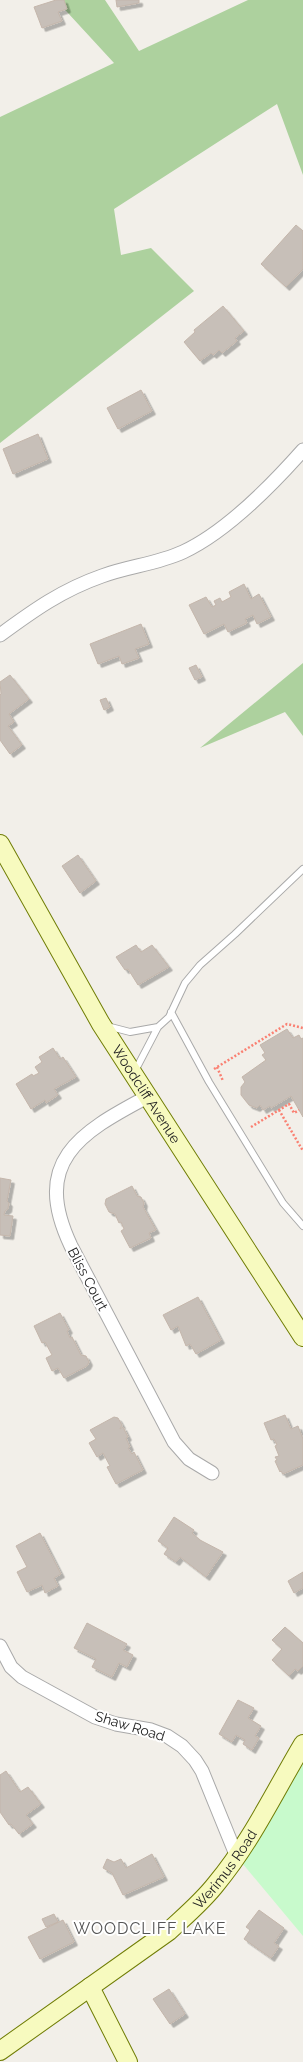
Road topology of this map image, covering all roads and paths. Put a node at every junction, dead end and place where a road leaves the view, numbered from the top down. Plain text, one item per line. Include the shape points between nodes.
1 (303, 450) edge
2 (0, 635) edge
3 (0, 844) edge
4 (303, 869) edge
5 (171, 1012) junction
6 (101, 1024) junction
7 (158, 1027) junction
8 (303, 1028) edge
9 (205, 1074) junction
10 (134, 1077) junction
11 (147, 1097) junction
12 (279, 1110) junction
13 (299, 1110) dead end
14 (251, 1127) dead end
15 (303, 1151) edge
16 (303, 1226) edge
17 (303, 1337) edge
18 (212, 1473) dead end
19 (0, 1646) edge
20 (303, 1744) edge
21 (236, 1857) junction
22 (90, 1987) junction
23 (0, 2051) edge
24 (128, 2062) edge

1 - 2 street via 232,520 211,536 184,552 155,563 104,575 74,586 48,600
3 - 6 main road, Woodcliff Avenue
4 - 5 lane via 200,965 185,983
5 - 7 lane
5 - 9 lane
6 - 7 lane via 130,1032
6 - 10 main road, Woodcliff Avenue
7 - 10 lane via 136,1068
8 - 9 path via 287,1024
9 - 16 lane via 283,1203
10 - 11 main road, Woodcliff Avenue
11 - 17 main road, Woodcliff Avenue
11 - 18 street, Bliss Court via 101,1122 75,1143 60,1169 56,1204 62,1227 71,1246 174,1442 189,1459
12 - 13 path via 289,1104 294,1112
12 - 14 path
12 - 15 path
19 - 21 street, Shaw Road via 11,1667 22,1677 88,1713 116,1724 151,1730 167,1736 182,1746 202,1772
20 - 21 main road, Werimus Road
21 - 22 main road, Werimus Road via 216,1885 184,1918
22 - 23 main road, Werimus Road
22 - 24 main road

